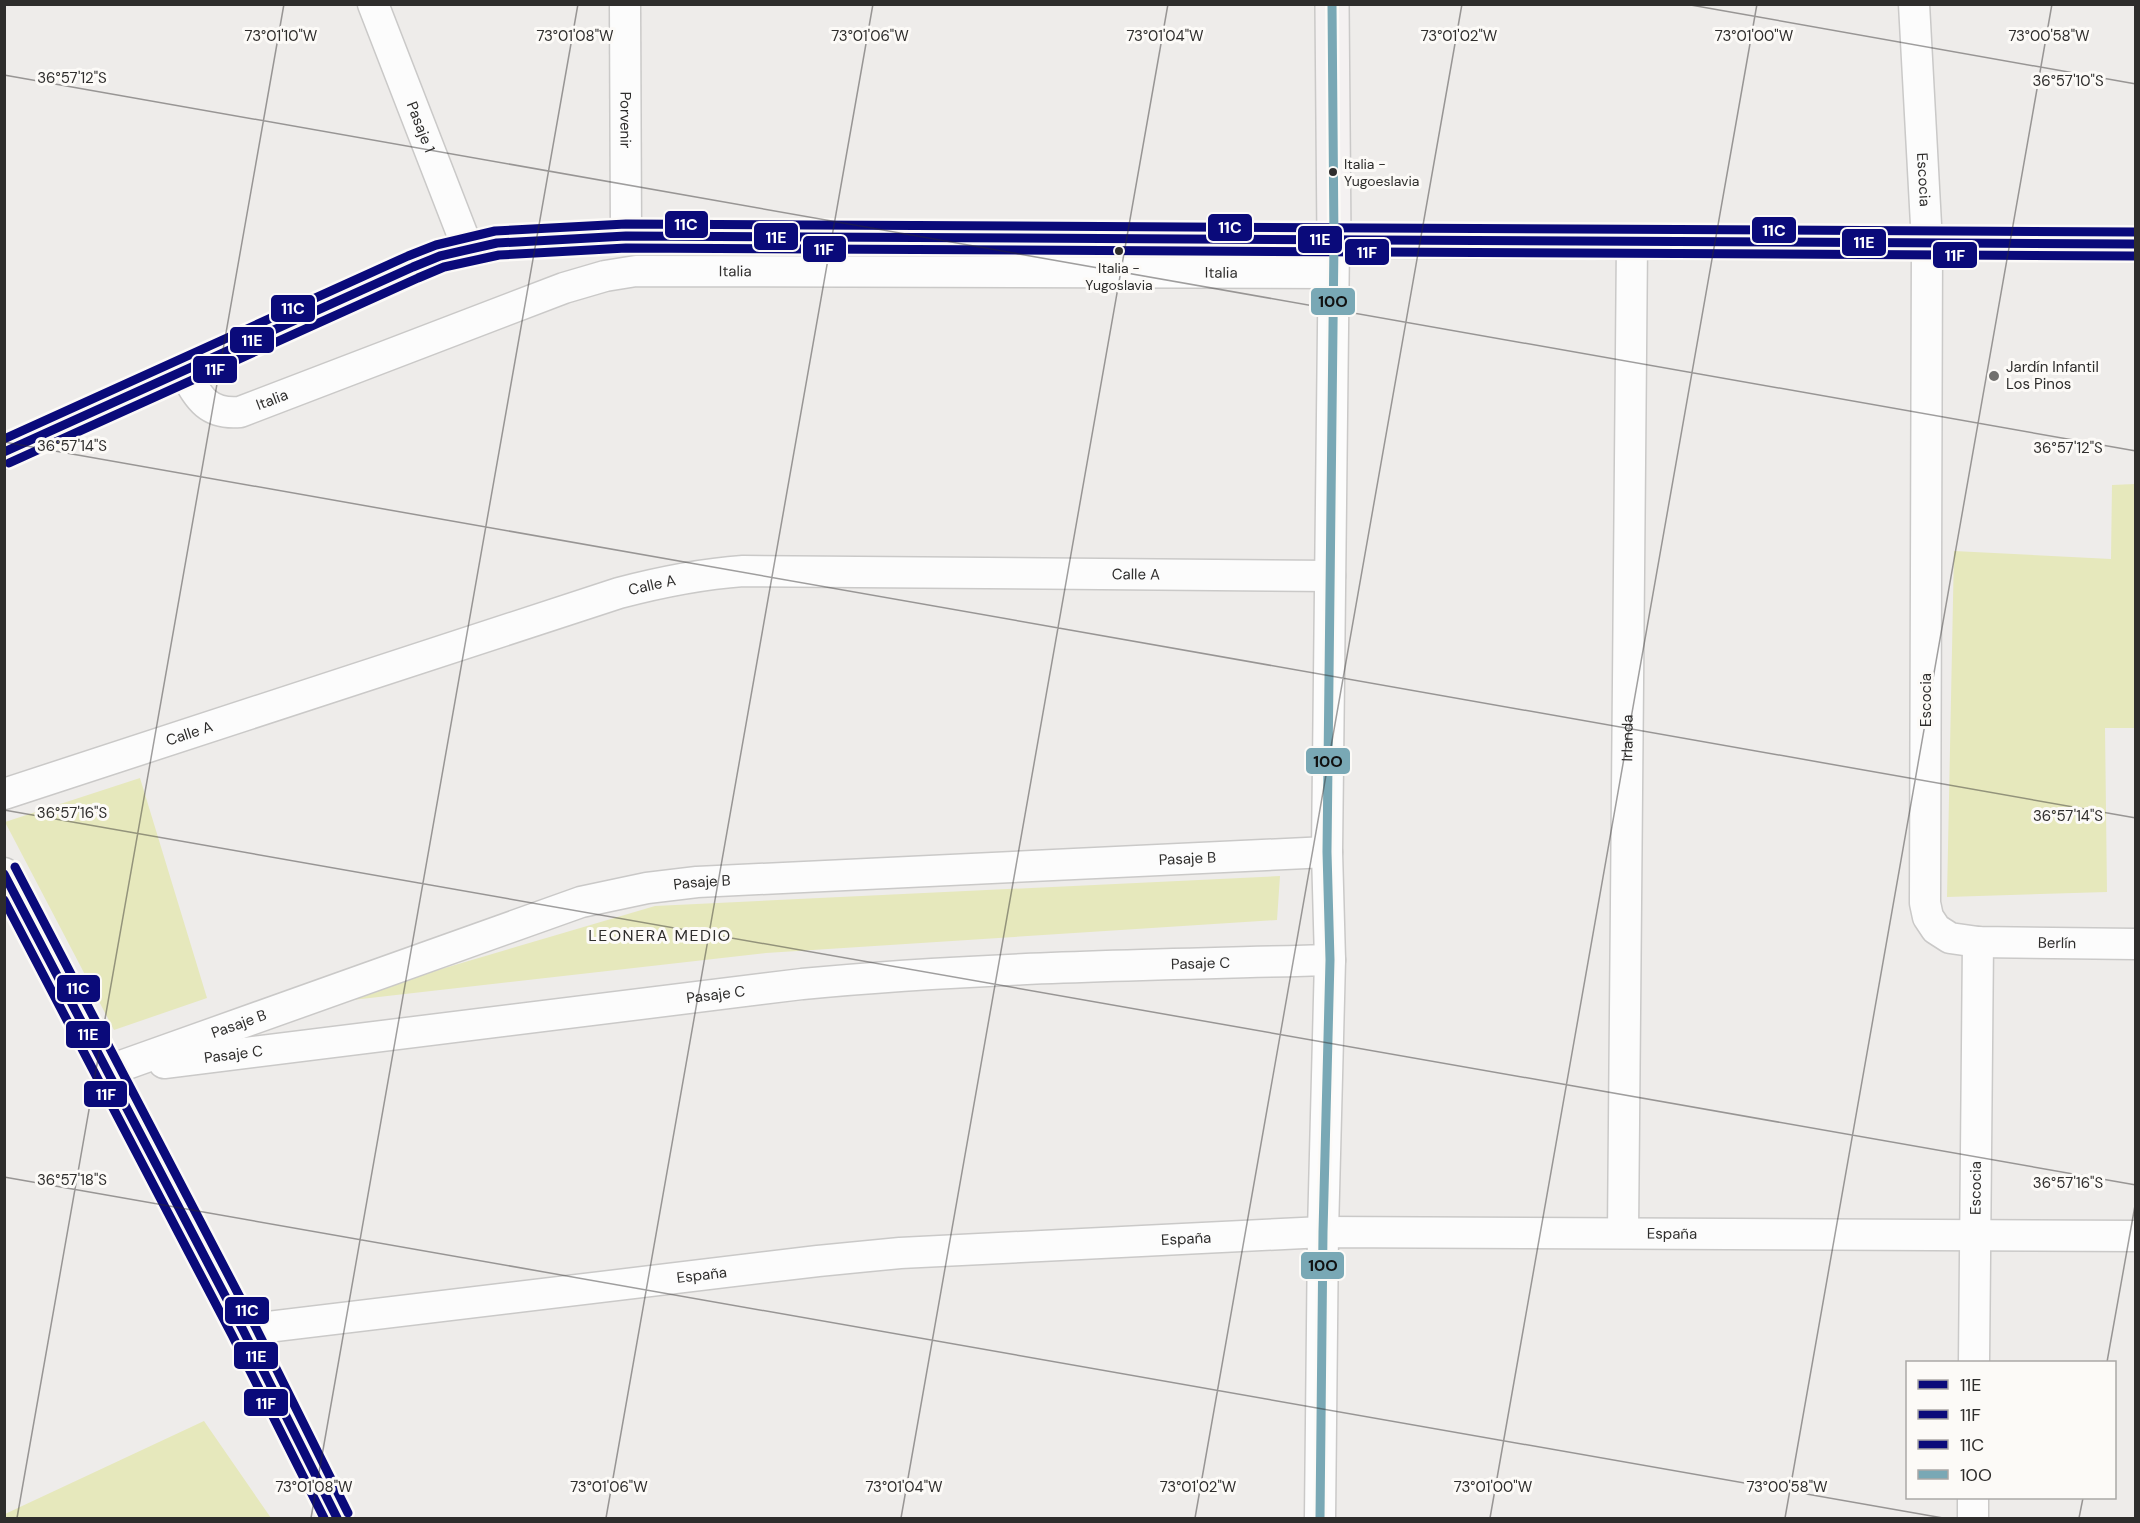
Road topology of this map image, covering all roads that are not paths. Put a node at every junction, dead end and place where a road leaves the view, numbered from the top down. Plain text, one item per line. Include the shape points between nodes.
1 (373, 4) edge
2 (626, 4) edge
3 (1332, 4) edge
4 (1914, 4) edge
5 (626, 236) junction
6 (1632, 242) junction
7 (1927, 243) junction
8 (2136, 244) edge
9 (468, 249) junction
10 (1334, 257) junction
11 (183, 370) junction
12 (4, 452) edge
13 (1330, 576) junction
14 (4, 794) edge
15 (1327, 852) junction
16 (4, 873) edge
17 (1978, 942) junction
18 (2136, 944) edge
19 (1329, 960) junction
20 (107, 1071) junction
21 (1323, 1232) junction
22 (1623, 1233) junction
23 (1976, 1236) junction
24 (2136, 1236) edge
25 (243, 1330) junction
26 (1974, 1361) edge
27 (1973, 1499) edge
28 (337, 1518) edge
29 (1320, 1518) edge
30 (1973, 1518) edge

1 - 9 street, Pasaje 1
2 - 5 street, Porvenir
3 - 10 street
4 - 7 street, Escocia
5 - 9 street, Italia via 527,241
5 - 10 street, Italia
6 - 7 street, Italia
6 - 10 street, Italia
6 - 22 street, Irlanda
7 - 8 street, Italia
7 - 17 street, Escocia via 1925,903 1936,929 1950,938
9 - 11 street, Italia via 413,267
10 - 11 street, Italia via 636,271 564,288 240,412 217,411 204,404
10 - 13 street
11 - 12 street, Italia
13 - 14 street, Calle A via 700,574 619,592
13 - 15 street
15 - 19 street
15 - 20 street, Pasaje B via 697,882 647,888 581,902
16 - 20 street
17 - 18 street, Berlín
17 - 23 street, Escocia
19 - 20 street, Pasaje C via 891,975
19 - 21 street
20 - 25 street
21 - 22 street, España
21 - 25 street, España via 900,1253
21 - 29 street
22 - 23 street, España
23 - 24 street, España
23 - 26 street, Escocia
25 - 28 street
27 - 30 street

